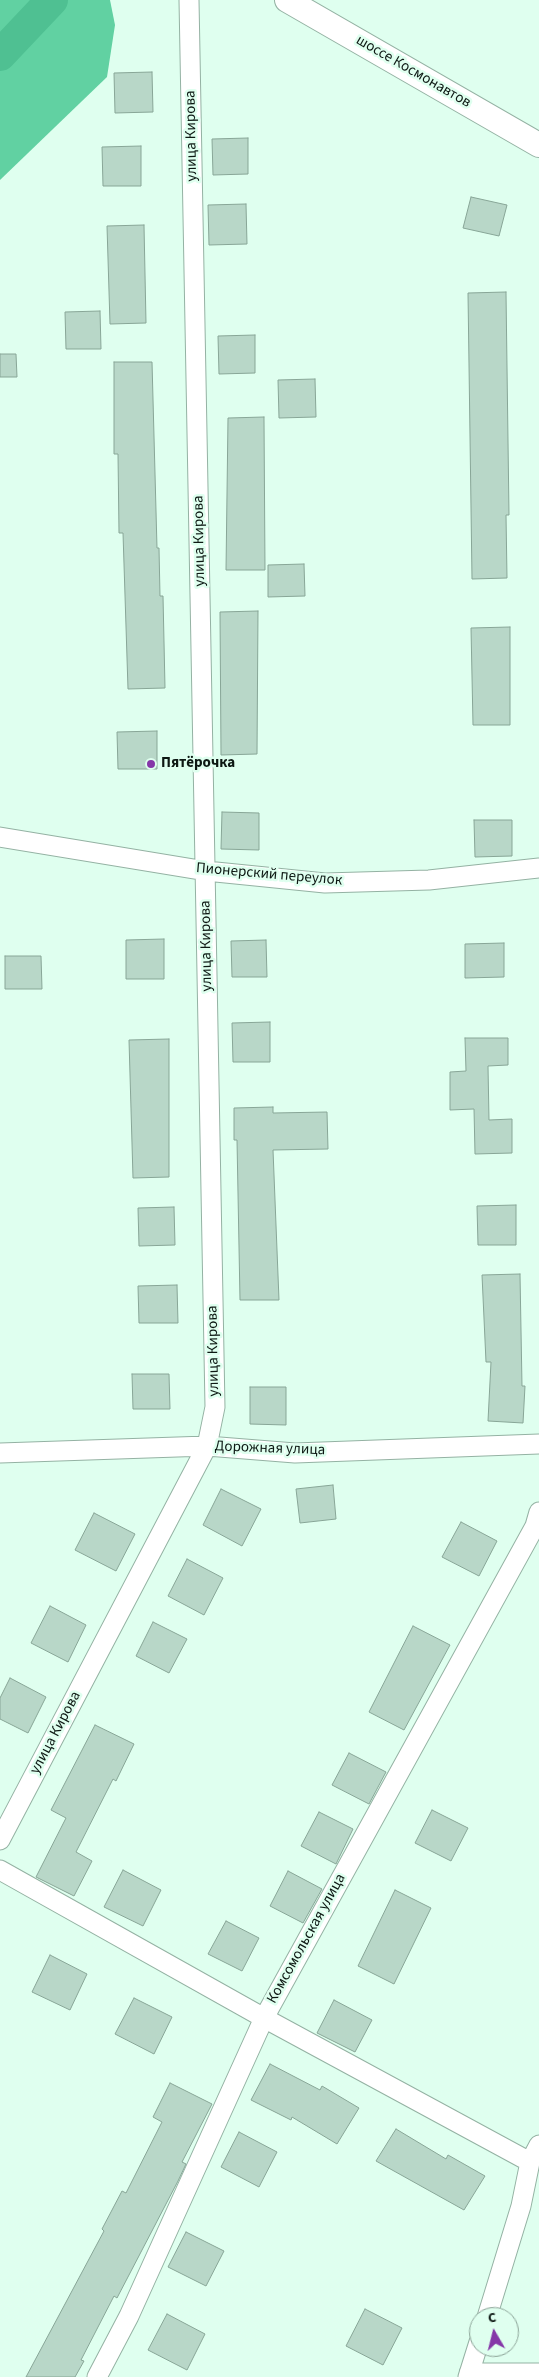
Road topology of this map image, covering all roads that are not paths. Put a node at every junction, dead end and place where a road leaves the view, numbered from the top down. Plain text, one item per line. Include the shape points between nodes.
1 (190, 0) edge
2 (287, 0) edge
3 (539, 145) edge
4 (0, 836) edge
5 (539, 868) edge
6 (206, 870) junction
7 (539, 1444) edge
8 (207, 1446) junction
9 (0, 1453) edge
10 (539, 1512) edge
11 (0, 1840) edge
12 (0, 1870) edge
13 (264, 2018) junction
14 (539, 2145) edge
15 (530, 2162) junction
16 (490, 2307) edge
17 (474, 2357) edge
18 (539, 2373) edge
19 (469, 2375) edge
20 (97, 2377) edge

1 - 6 street, улица Кирова
2 - 3 main road, шоссе Космонавтов
4 - 6 street, Пионерский переулок
5 - 6 street, Пионерский переулок via 429,880 325,883
6 - 8 street, улица Кирова via 216,1407
7 - 8 street, Дорожная улица via 295,1453
8 - 9 street, Дорожная улица
8 - 11 street, улица Кирова
10 - 13 street, Комсомольская улица via 535,1526
12 - 13 street
13 - 15 street
13 - 20 street, Комсомольская улица via 130,2316
14 - 15 street
15 - 16 street via 521,2206
17 - 19 street
18 - 19 street

